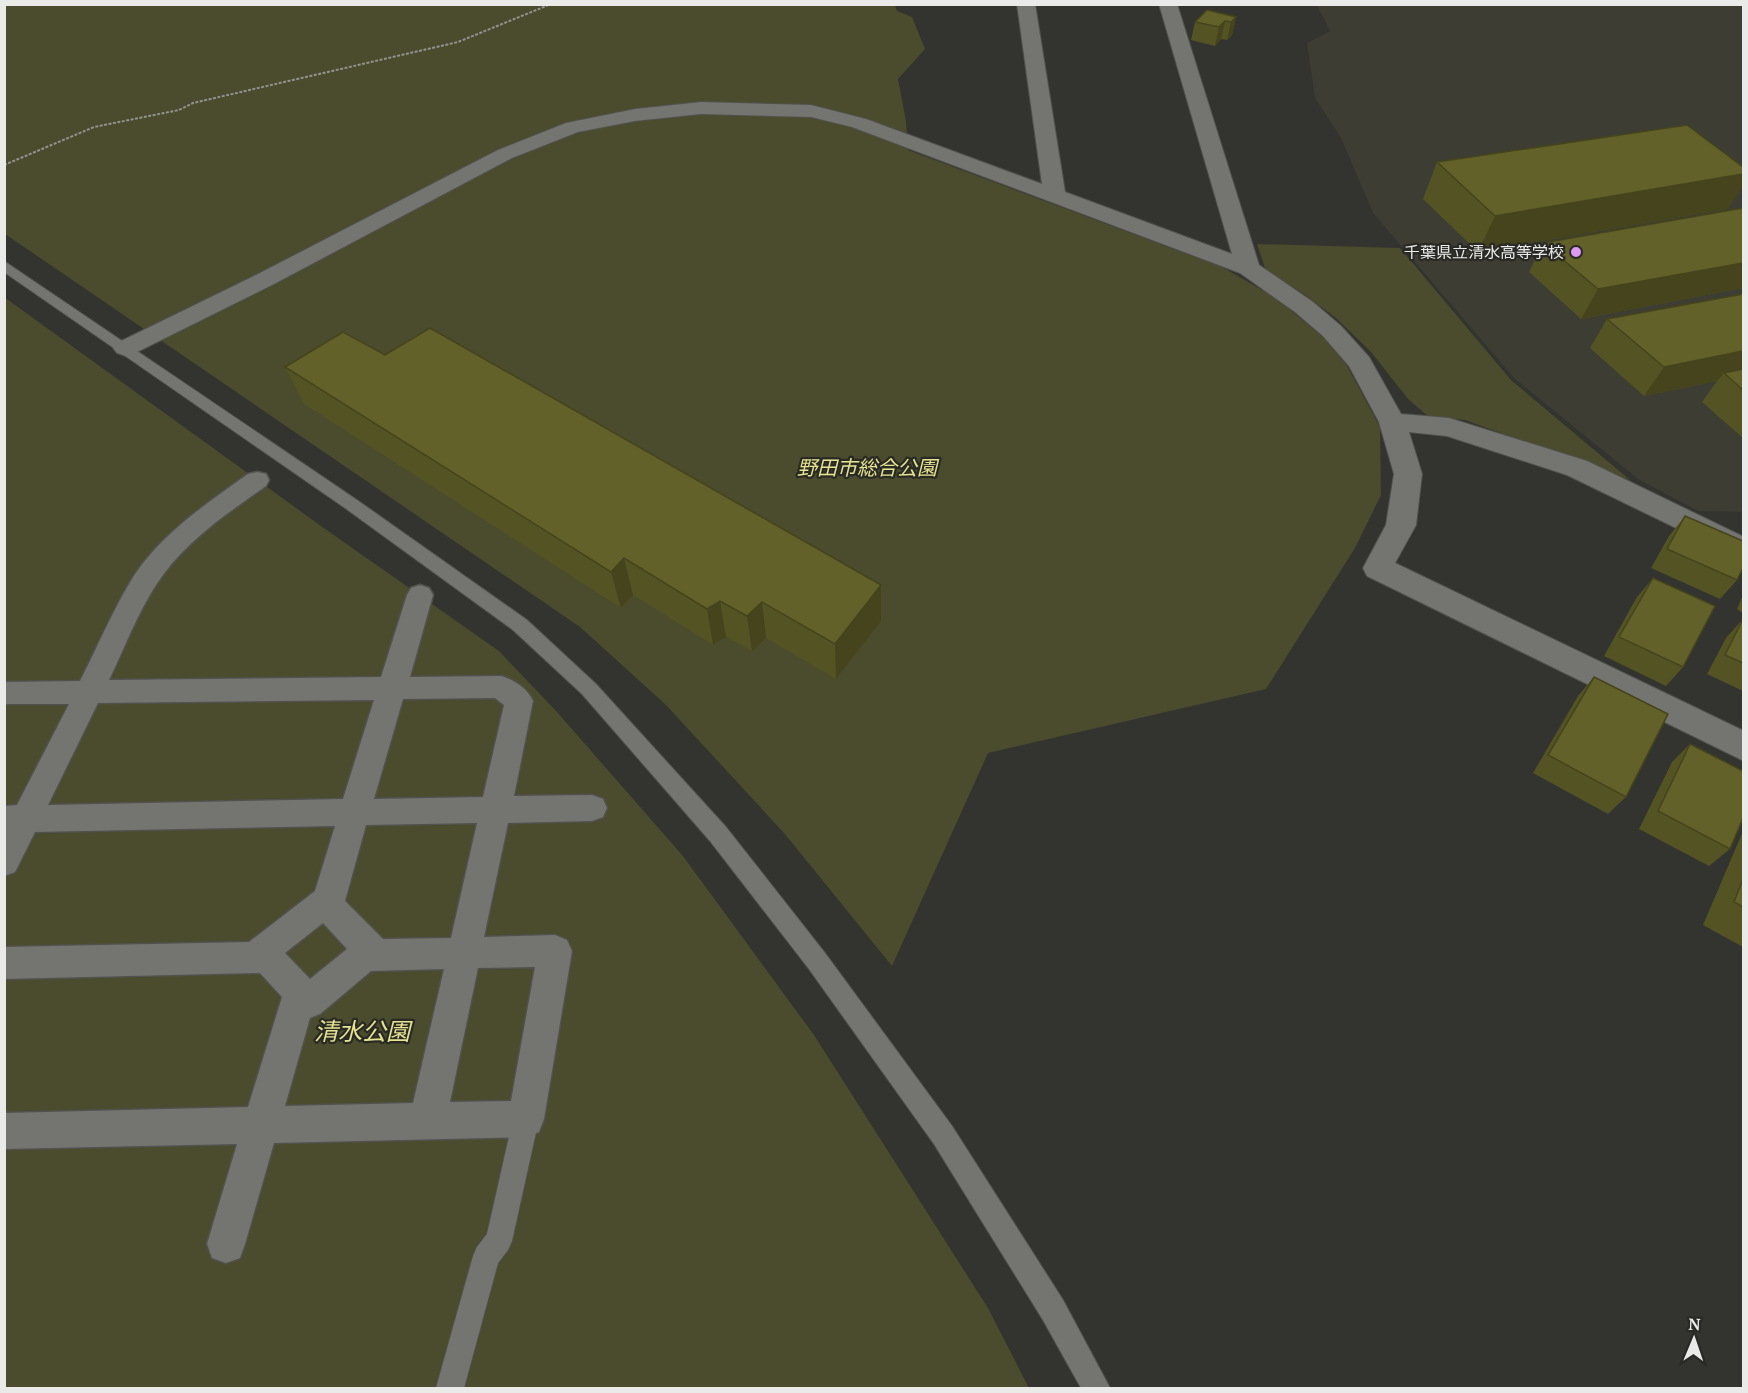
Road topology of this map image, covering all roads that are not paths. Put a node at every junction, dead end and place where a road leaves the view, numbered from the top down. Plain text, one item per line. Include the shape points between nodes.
1 (1026, 4) edge
2 (1167, 4) edge
3 (1054, 194) junction
4 (4, 265) edge
5 (1248, 268) junction
6 (126, 348) junction
7 (1392, 422) junction
8 (257, 480) dead end
9 (1743, 550) edge
10 (420, 595) dead end
11 (392, 689) junction
12 (89, 692) junction
13 (4, 693) edge
14 (1743, 747) edge
15 (592, 808) dead end
16 (495, 810) junction
17 (354, 813) junction
18 (15, 819) edge
19 (4, 862) edge
20 (327, 905) junction
21 (465, 953) junction
22 (364, 955) junction
23 (268, 957) junction
24 (4, 963) edge
25 (300, 993) junction
26 (526, 1119) junction
27 (428, 1120) junction
28 (261, 1125) junction
29 (4, 1131) edge
30 (226, 1244) dead end
31 (450, 1389) edge
32 (1096, 1389) edge

1 - 3 street
2 - 5 street
3 - 5 street
3 - 6 street via 859,123 811,111 701,108 635,115 573,127 505,154
4 - 6 lane
5 - 7 street via 1332,331 1360,363
6 - 32 lane via 520,625 589,689 718,834 943,1135 1053,1310
7 - 9 street via 1449,428 1577,468
7 - 14 street via 1408,474 1401,525 1378,568
8 - 12 street via 188,529 160,558
10 - 11 street
11 - 12 street
11 - 16 street via 501,687 519,700
11 - 17 street
12 - 13 street
12 - 18 street
15 - 16 street
16 - 17 street
16 - 21 street
17 - 18 street
17 - 20 street
18 - 19 street
20 - 22 street via 371,950
20 - 23 street via 324,902 262,951
21 - 22 street
21 - 26 street via 555,951
21 - 27 street
22 - 25 street via 308,1002
23 - 24 street
23 - 25 street
25 - 28 street
26 - 27 street
26 - 31 lane via 499,1241 486,1256
27 - 28 street
28 - 29 street
28 - 30 street

